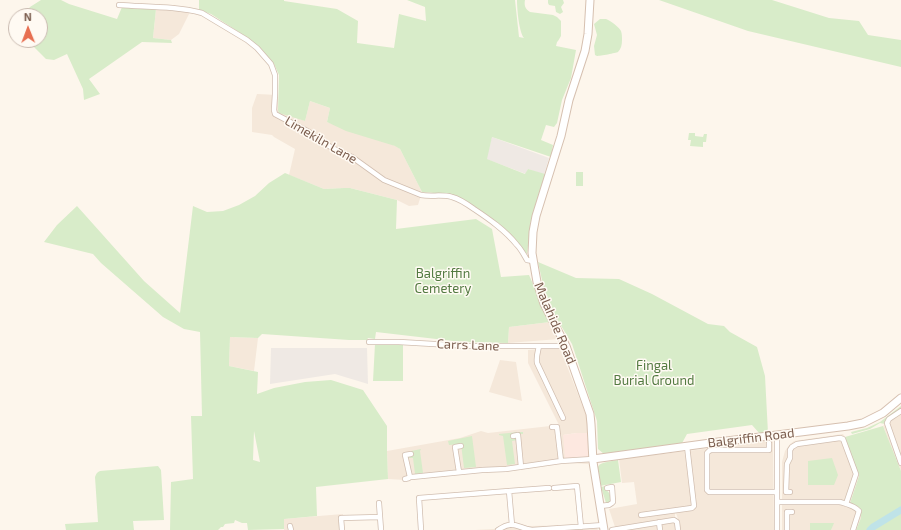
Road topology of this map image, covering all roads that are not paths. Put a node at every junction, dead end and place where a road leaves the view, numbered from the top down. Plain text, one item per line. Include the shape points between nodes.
1 (590, 0) edge
2 (119, 5) dead end
3 (533, 261) junction
4 (369, 342) dead end
5 (539, 346) junction
6 (566, 346) junction
7 (901, 398) edge
8 (901, 410) edge
9 (563, 418) dead end
10 (552, 427) dead end
11 (777, 435) junction
12 (513, 436) dead end
13 (769, 443) dead end
14 (461, 446) dead end
15 (687, 446) junction
16 (899, 453) edge
17 (411, 454) dead end
18 (593, 459) junction
19 (561, 461) junction
20 (901, 463) edge
21 (521, 467) junction
22 (459, 472) junction
23 (606, 488) dead end
24 (509, 491) junction
25 (777, 492) junction
26 (790, 492) dead end
27 (777, 502) junction
28 (379, 503) dead end
29 (846, 504) junction
30 (600, 506) junction
31 (792, 512) dead end
32 (641, 515) dead end
33 (380, 517) junction
34 (659, 522) junction
35 (512, 525) junction
36 (582, 527) junction
37 (604, 528) edge
38 (566, 529) edge
39 (342, 530) edge
40 (381, 530) edge
41 (420, 530) edge
42 (498, 530) edge
43 (526, 530) edge
44 (612, 530) edge
45 (660, 530) edge
46 (678, 530) edge
47 (777, 530) edge
48 (787, 530) edge
49 (853, 530) edge

1 - 3 main road, Malahide Road via 585,51 536,216 532,245
2 - 3 street, Limekiln Lane via 202,13 247,40 271,64 274,71 275,114 352,157 384,180 421,195 453,197 462,201 488,218 517,245 527,260
3 - 6 main road, Malahide Road via 544,304
4 - 5 street, Carrs Lane
5 - 6 street, Carrs Lane
5 - 9 street via 537,363
6 - 18 main road, Malahide Road via 590,414
7 - 11 main road, Balgriffin Road via 882,413 863,423
8 - 16 street via 887,423
10 - 19 street via 557,427
11 - 15 main road, Balgriffin Road
11 - 25 street
12 - 21 street via 518,435
13 - 25 street via 769,450 709,451 707,490
14 - 22 street via 455,447
15 - 18 main road, Balgriffin Road
15 - 32 street via 694,506
16 - 20 street
17 - 22 street via 406,455 408,478
18 - 19 street
18 - 30 main road, Malahide Road
19 - 21 street
21 - 22 street
23 - 30 street via 612,487 612,504
24 - 35 street
24 - 36 street via 577,486
24 - 41 street via 419,498
25 - 27 street
26 - 29 street via 786,492 786,465 792,447 797,444 840,438 843,439 856,474
27 - 29 street
27 - 47 street
28 - 33 street
29 - 49 street via 859,512
30 - 37 main road, Malahide Road
31 - 48 street via 787,512
33 - 39 street via 341,518
33 - 40 street
34 - 44 street
34 - 45 street
34 - 46 street via 674,520 677,522
35 - 42 street
35 - 43 street
36 - 37 street
36 - 38 street
38 - 43 street

